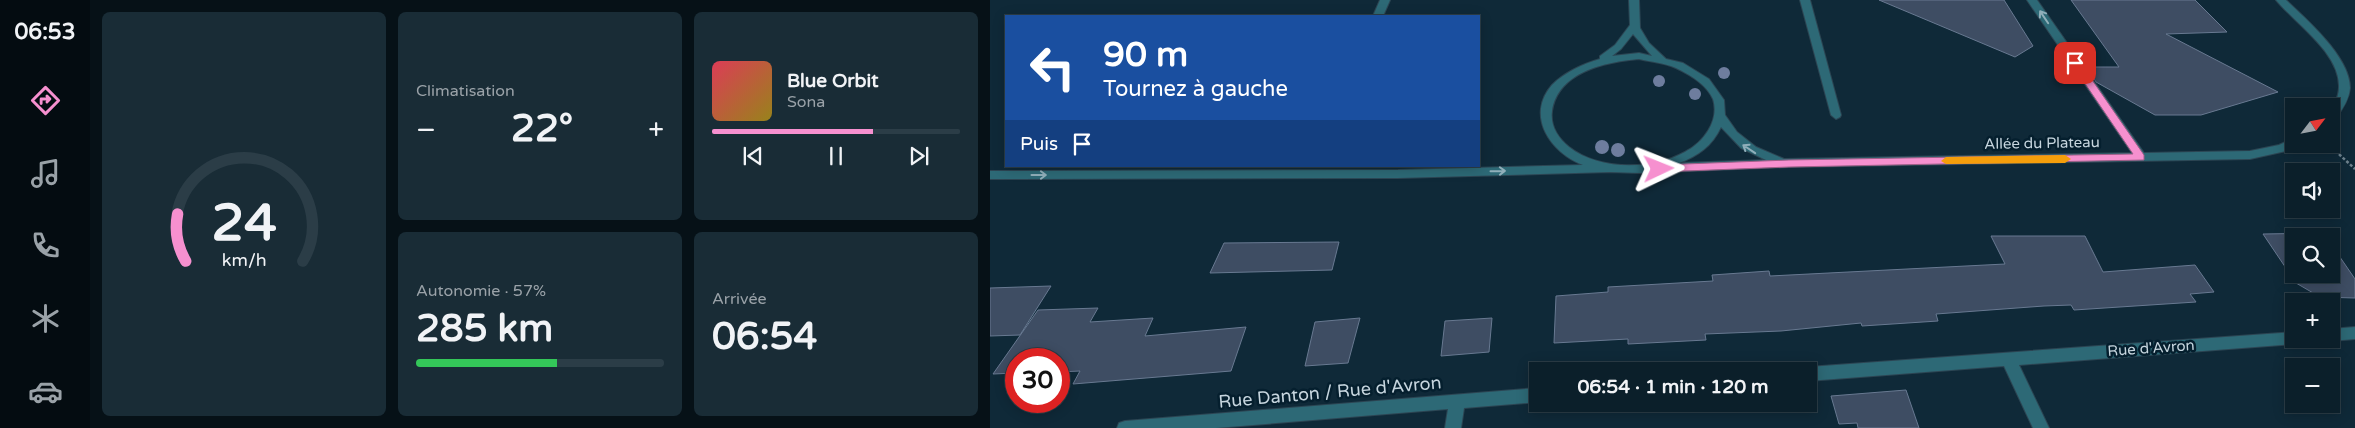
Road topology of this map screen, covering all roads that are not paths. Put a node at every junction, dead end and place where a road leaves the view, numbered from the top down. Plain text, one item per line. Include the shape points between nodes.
1 (1385, 0) edge
2 (1634, 0) edge
3 (1805, 0) edge
4 (2032, 0) edge
5 (2281, 0) edge
6 (1378, 15) edge
7 (1633, 28) junction
8 (1661, 59) junction
9 (1597, 63) junction
10 (2340, 105) edge
11 (1836, 116) dead end
12 (1721, 118) junction
13 (2285, 146) edge
14 (2141, 158) junction
15 (1789, 163) junction
16 (1609, 168) junction
17 (1641, 169) junction
18 (1311, 170) edge
19 (990, 175) edge
20 (2355, 333) edge
21 (2340, 334) edge
22 (2285, 339) edge
23 (2008, 358) junction
24 (1817, 373) edge
25 (1529, 396) edge
26 (1457, 402) junction
27 (1125, 428) edge
28 (1453, 428) edge
29 (2040, 428) edge

1 - 6 street
2 - 7 street
3 - 11 street
14 -> 4 street
5 - 10 street via 2311,28 2332,55 2344,82
7 - 8 street via 1644,44
7 - 9 street via 1618,47
8 - 9 street via 1619,57
8 - 12 street via 1696,72 1711,85 1720,101
9 - 16 street via 1573,74 1555,89 1546,107 1546,126 1558,145 1580,160
15 -> 12 street, Allée du Plateau via 1755,153 1731,136
12 - 17 street via 1713,135 1697,151 1672,163
13 - 14 street, Allée du Plateau via 2250,155
14 - 15 street, Allée du Plateau
15 - 17 street, Allée du Plateau
16 - 17 street
18 -> 16 street via 1398,174
19 -> 18 street
20 - 21 street
22 - 23 street, Rue d'Avron
23 - 24 street
23 - 29 street
25 - 26 street, Rue Danton / Rue d'Avron
26 - 27 street, Rue Danton / Rue d'Avron
26 - 28 street

